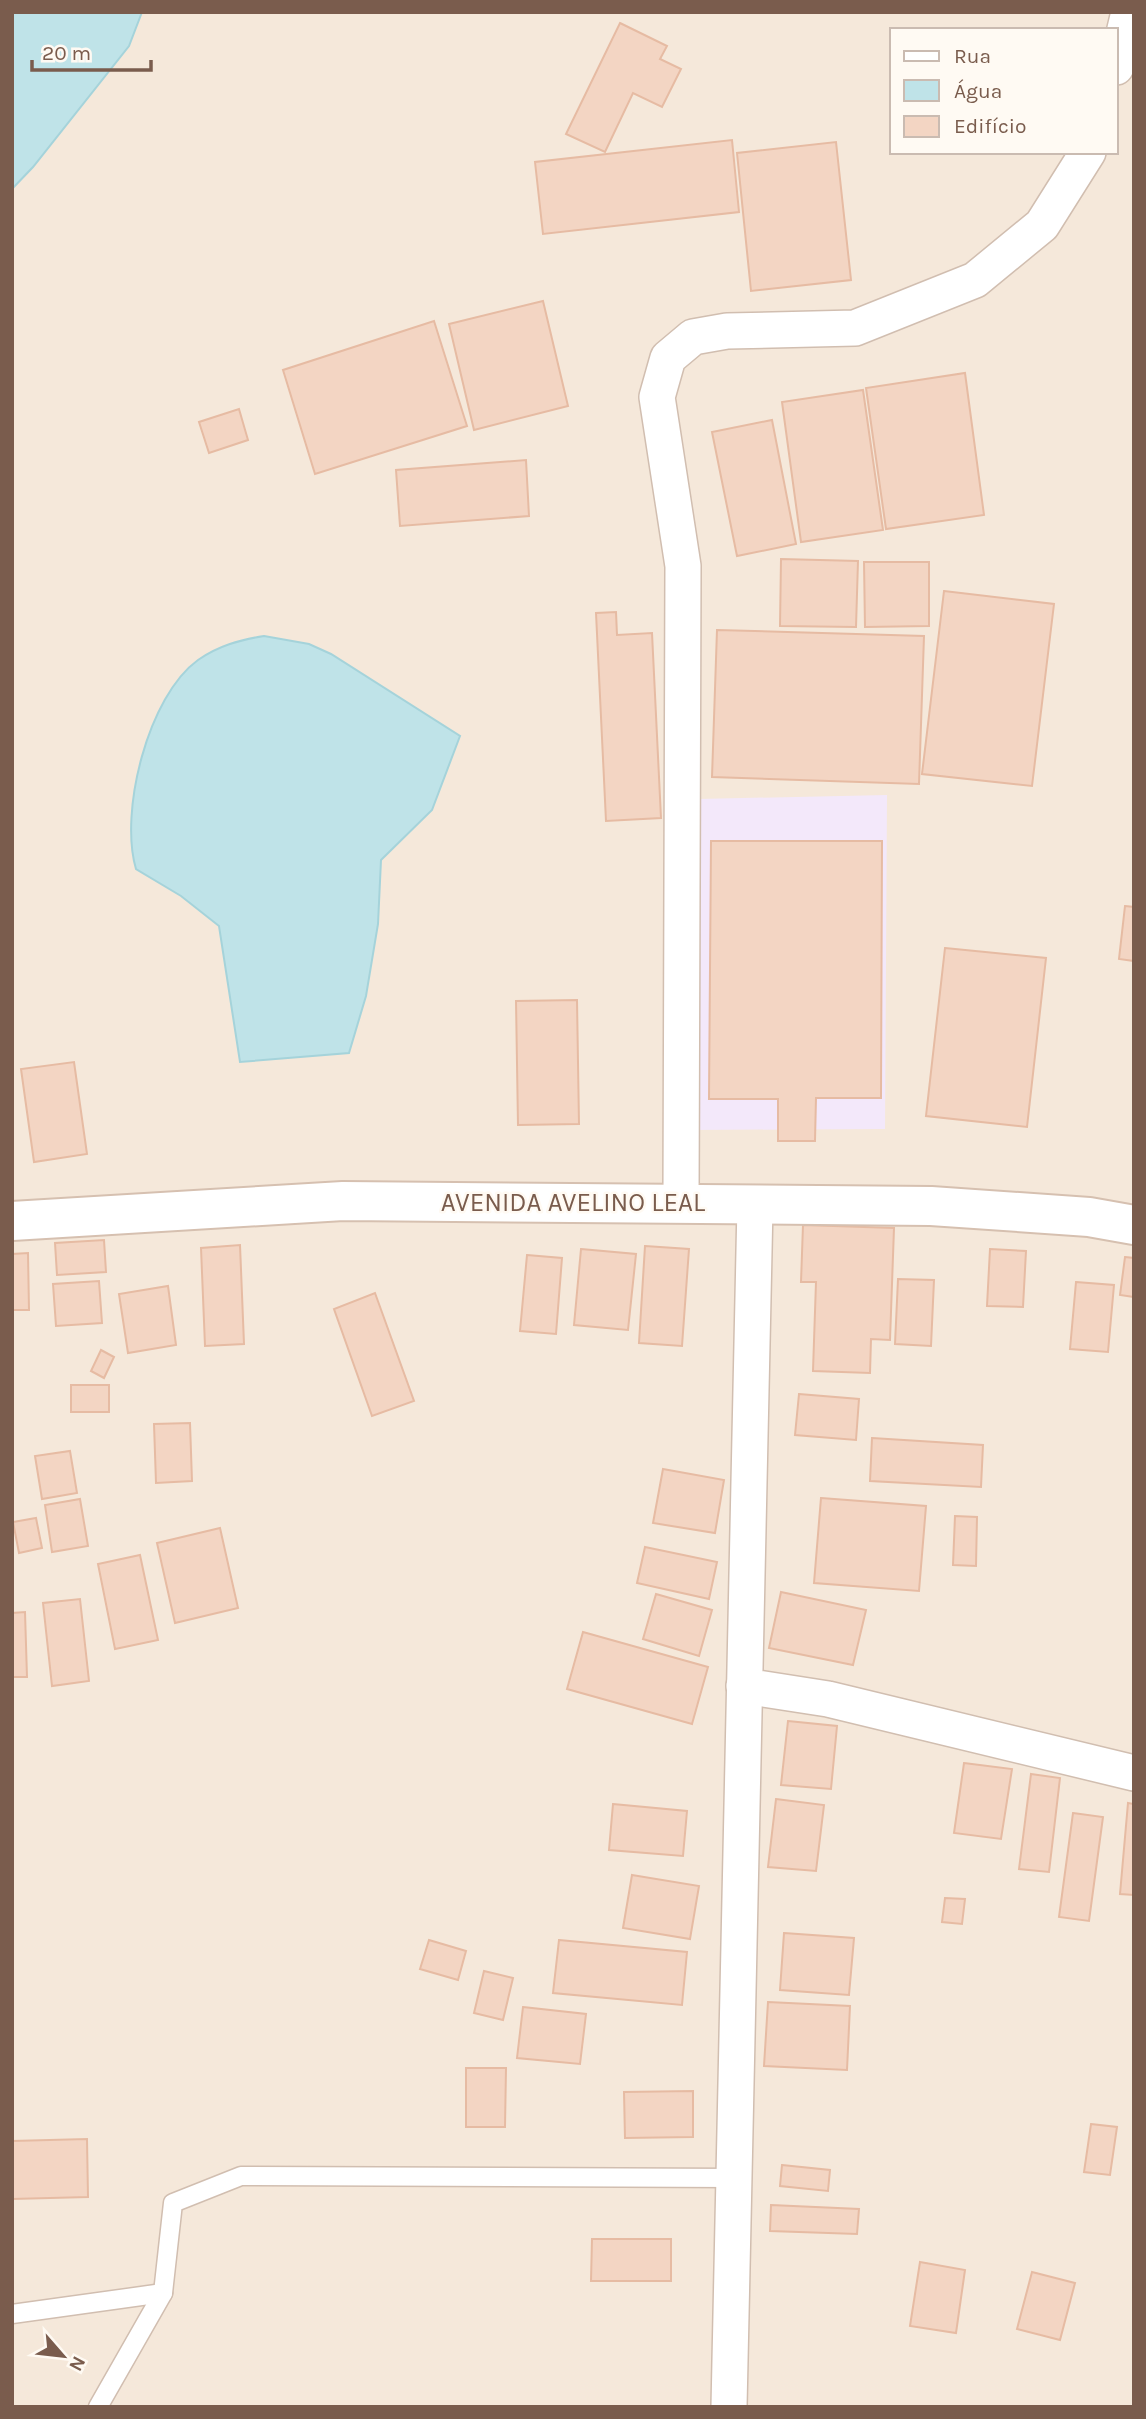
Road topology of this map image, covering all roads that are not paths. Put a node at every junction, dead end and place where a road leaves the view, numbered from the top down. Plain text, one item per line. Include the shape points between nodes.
1 (1129, 12) edge
2 (1118, 59) edge
3 (1087, 154) edge
4 (681, 1202) junction
5 (755, 1205) junction
6 (12, 1221) edge
7 (1134, 1225) edge
8 (744, 1686) junction
9 (1134, 1773) edge
10 (734, 2178) junction
11 (163, 2293) junction
12 (12, 2314) edge
13 (98, 2407) edge
14 (729, 2407) edge

1 - 2 street
3 - 4 street via 1042,225 975,280 855,328 727,331 694,337 668,358 657,397 683,566
4 - 5 main road, AVENIDA AVELINO LEAL
4 - 6 main road, AVENIDA AVELINO LEAL via 343,1201
5 - 7 main road, AVENIDA AVELINO LEAL via 931,1206 1088,1217
5 - 8 street
8 - 9 street via 828,1699
8 - 10 street
10 - 11 lane via 241,2176 173,2203
10 - 14 street
11 - 12 lane
11 - 13 lane

